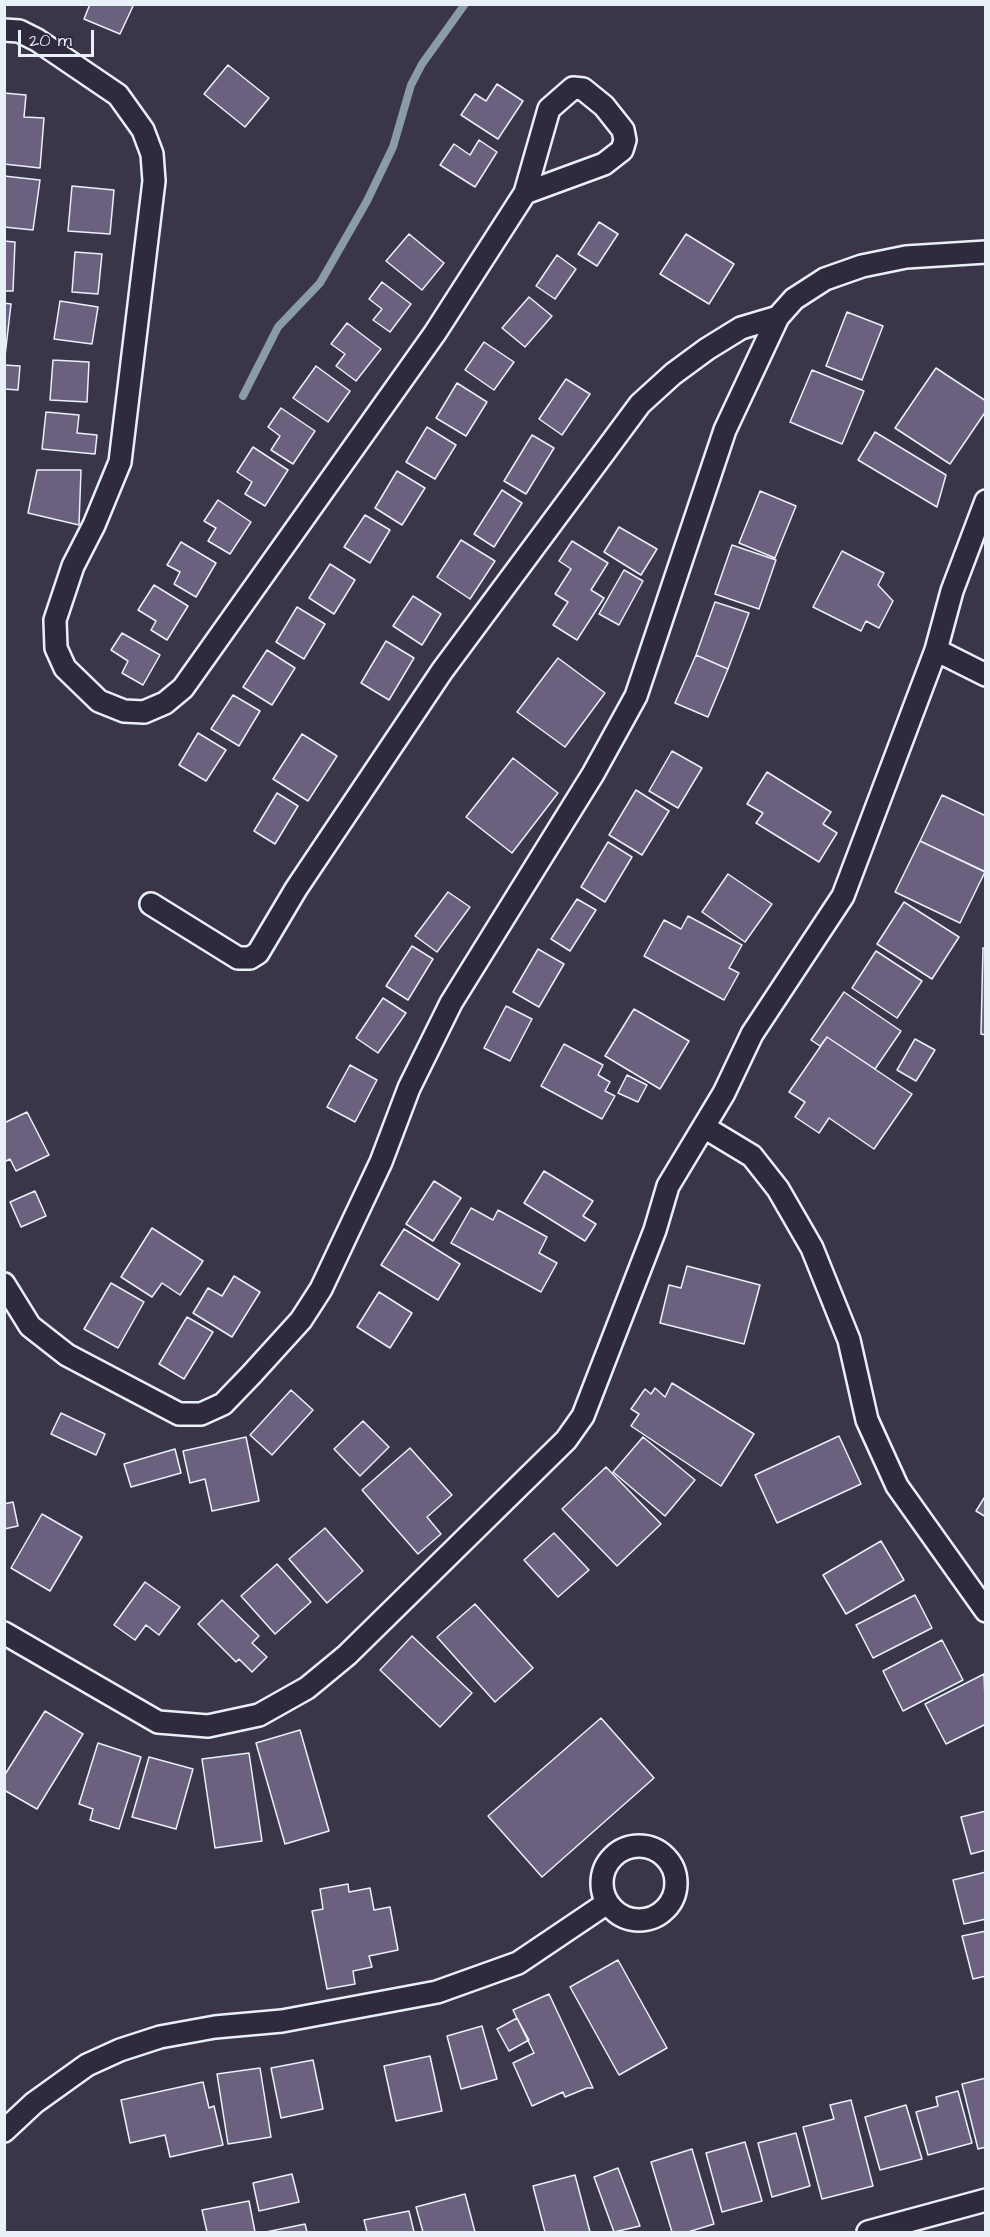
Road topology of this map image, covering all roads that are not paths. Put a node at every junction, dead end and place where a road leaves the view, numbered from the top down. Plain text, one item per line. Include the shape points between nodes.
1 (4, 30) edge
2 (525, 194) junction
3 (986, 252) edge
4 (778, 317) junction
5 (986, 501) edge
6 (936, 650) junction
7 (986, 675) edge
8 (151, 904) dead end
9 (704, 1127) junction
10 (4, 1284) edge
11 (986, 1611) edge
12 (4, 1633) edge
13 (608, 1903) dead end
14 (4, 2131) edge
15 (986, 2200) edge
16 (868, 2232) edge

1 - 2 street via 19,31 38,40 118,95 143,130 152,154 154,181 120,462 73,566 54,620 56,648 65,668 99,701 124,711 144,712 165,703 183,688 435,333
2 - 2 street via 549,109 573,88 583,89 604,106 623,130 626,140 622,150 604,164
3 - 4 street via 906,257 862,266 825,279 794,299
4 - 8 street via 741,328 707,349 640,404 442,671 296,888 258,953 238,958
4 - 10 street via 725,430 636,696 593,774 451,1003 409,1088 351,1226 321,1289 301,1320 223,1404 201,1414 179,1414 67,1355 30,1326
5 - 6 street via 952,591
6 - 7 street
6 - 9 street via 843,896 752,1034
9 - 11 street via 752,1156 784,1198 812,1248 849,1340 867,1420 897,1486
9 - 12 street via 668,1186 655,1230 583,1416 566,1440 485,1521 347,1655 307,1688 259,1714 208,1726 158,1722
13 - 14 street via 518,1963 437,1992 282,2021 160,2037 120,2050 87,2065 34,2103
15 - 16 street

